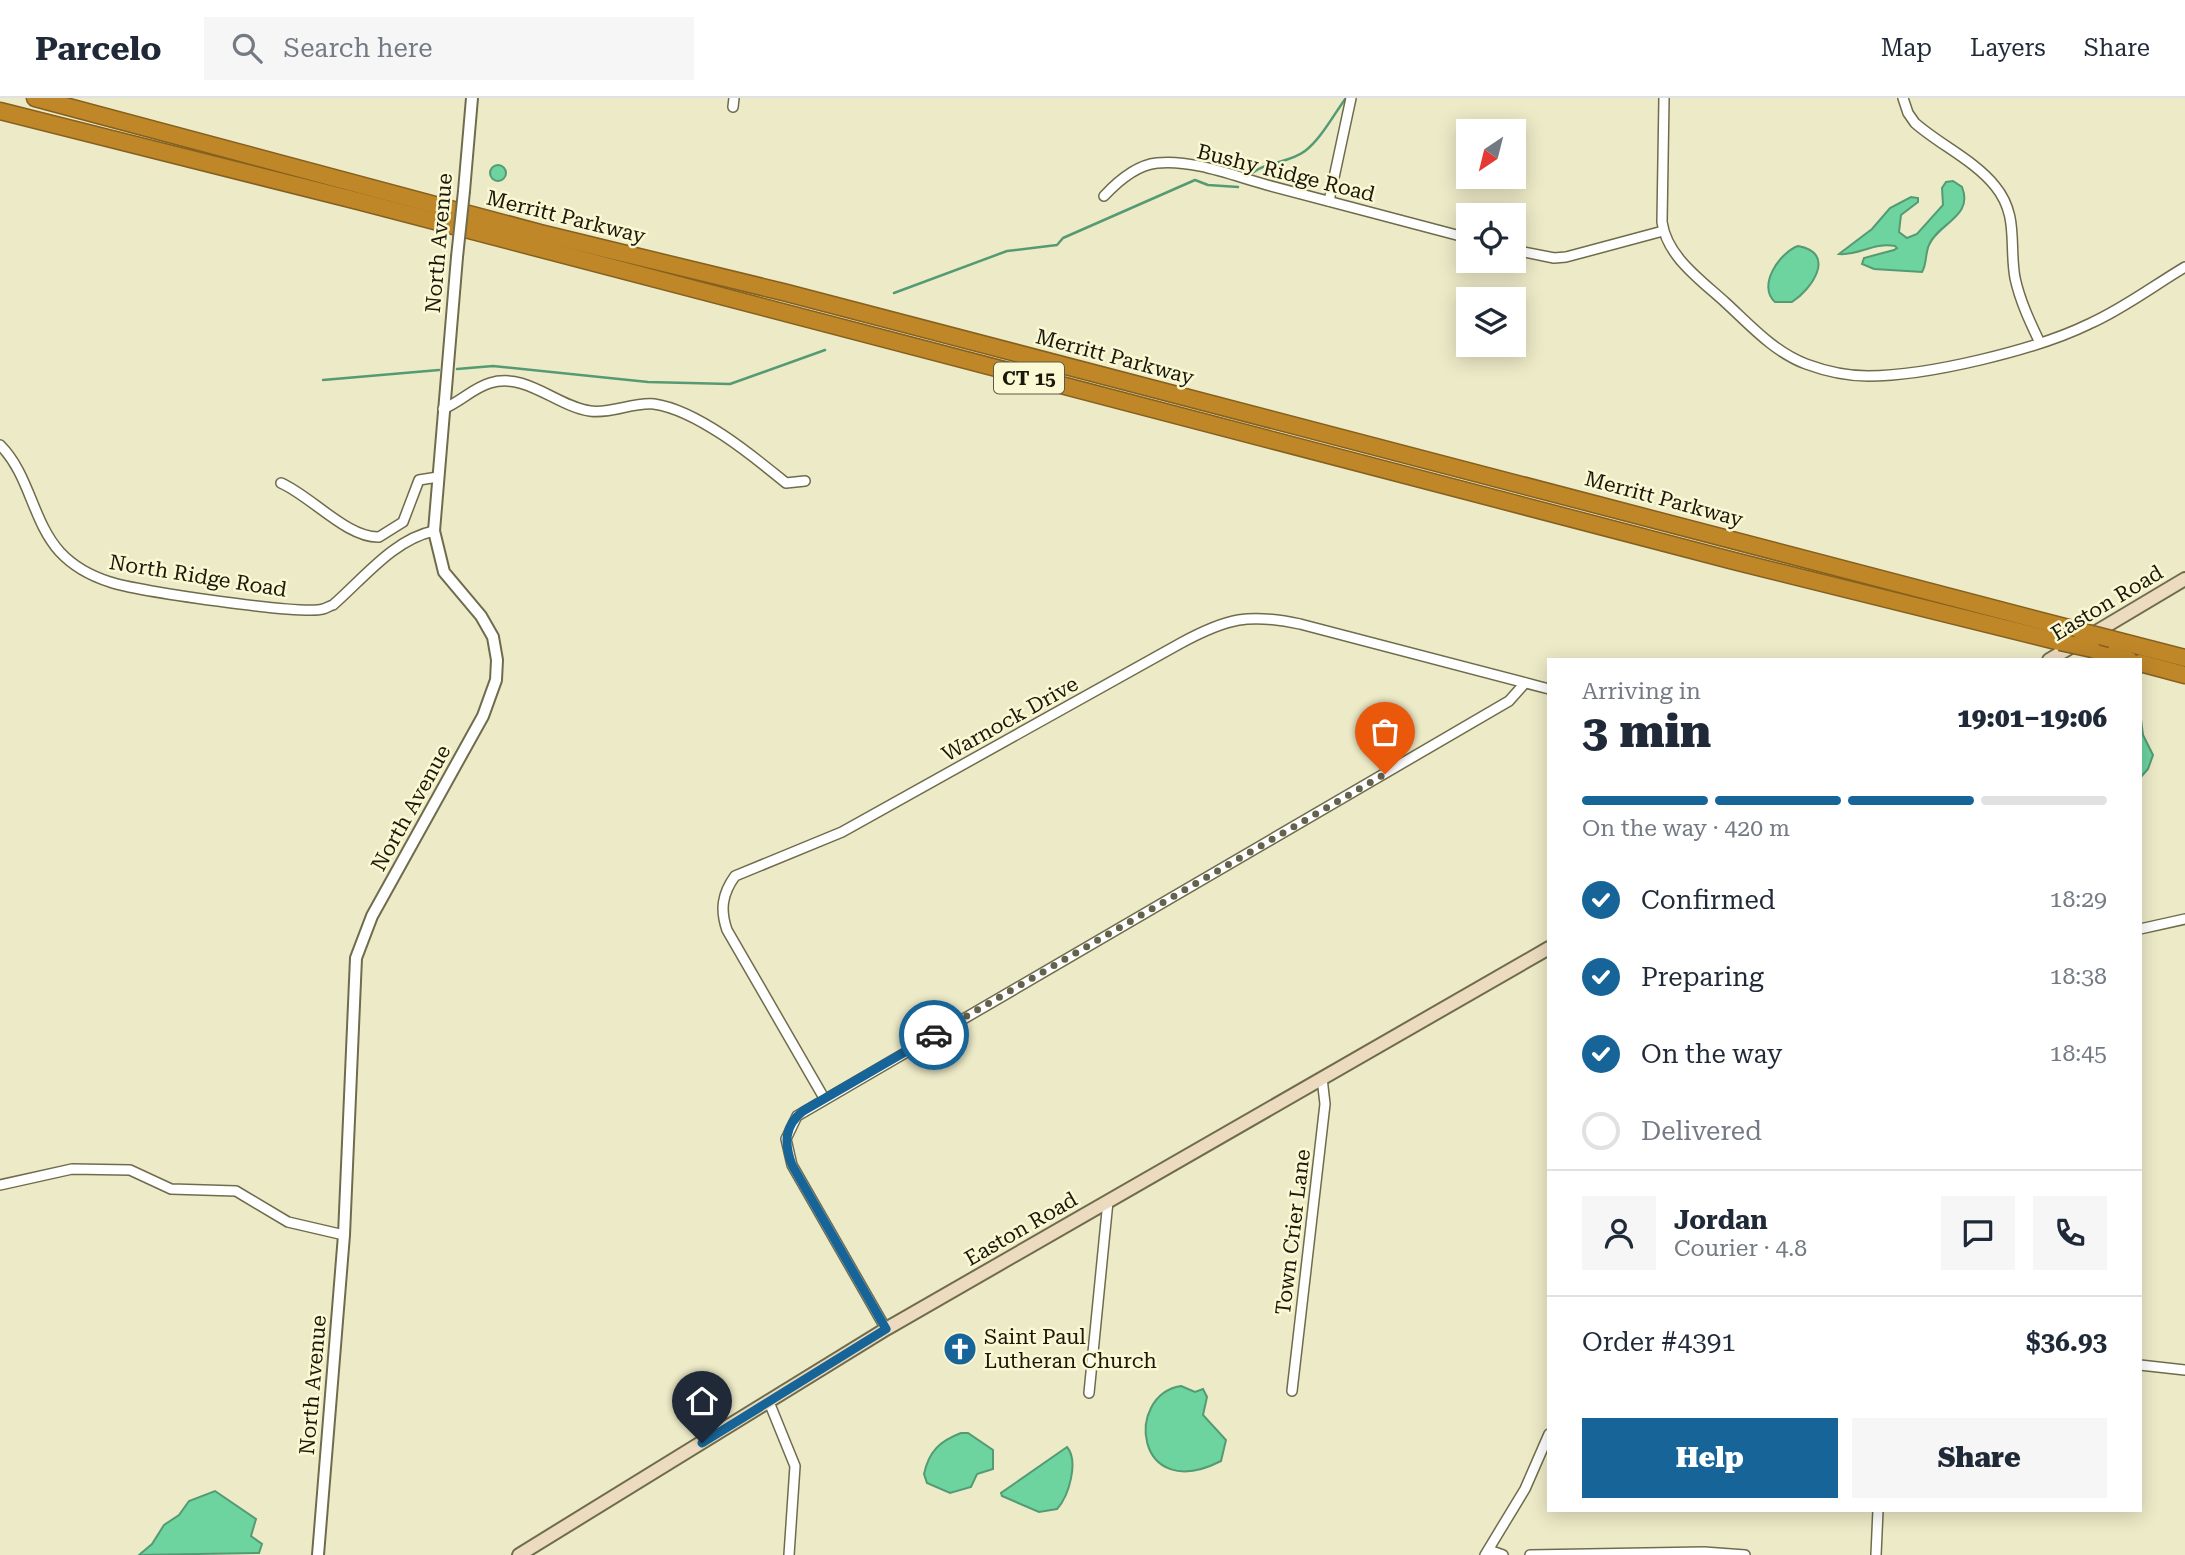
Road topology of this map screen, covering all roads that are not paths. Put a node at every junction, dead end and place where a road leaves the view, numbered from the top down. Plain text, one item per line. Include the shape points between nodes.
1 (35, 98) edge
2 (472, 98) edge
3 (1664, 98) edge
4 (1903, 98) edge
5 (1351, 100) edge
6 (0, 111) edge
7 (1104, 196) dead end
8 (1329, 201) junction
9 (1663, 231) junction
10 (1456, 235) edge
11 (1526, 252) edge
12 (2185, 267) edge
13 (2040, 343) junction
14 (443, 409) junction
15 (0, 446) edge
16 (438, 477) junction
17 (804, 481) dead end
18 (281, 483) dead end
19 (435, 531) junction
20 (2185, 579) edge
21 (2111, 639) junction
22 (2185, 651) edge
23 (2052, 658) edge
24 (2122, 658) edge
25 (2185, 658) edge
26 (2142, 664) edge
27 (2185, 676) edge
28 (1525, 682) junction
29 (1547, 688) edge
30 (2185, 919) edge
31 (2142, 929) edge
32 (1547, 949) edge
33 (1322, 1078) junction
34 (824, 1098) junction
35 (0, 1185) edge
36 (1108, 1201) junction
37 (344, 1235) junction
38 (886, 1329) junction
39 (2142, 1365) edge
40 (2185, 1370) edge
41 (1292, 1387) dead end
42 (1089, 1393) dead end
43 (769, 1402) junction
44 (1547, 1439) edge
45 (1878, 1512) edge
46 (1487, 1552) edge
47 (318, 1555) edge
48 (519, 1555) edge
49 (789, 1555) edge
50 (1503, 1555) edge
51 (1530, 1555) edge
52 (1745, 1555) edge
53 (1876, 1555) edge

1 - 21 highway, Merritt Parkway / CT 15, bridge via 526,230 783,292
2 - 14 street, North Avenue, bridge
3 - 9 street
4 - 13 street via 1915,123 1987,177 2005,200 2012,224 2014,274
5 - 8 street
6 - 24 highway, Merritt Parkway / CT 15, bridge
7 - 8 street, Bushy Ridge Road via 1130,174 1161,162 1216,171
8 - 10 street, Bushy Ridge Road
9 - 11 street via 1566,257
9 - 13 street via 1686,266 1768,341 1804,363 1832,372 1892,374
12 - 13 street via 2099,320
14 - 16 street, North Avenue
14 - 17 street via 482,386 502,381 531,386 586,410 654,404 723,432 786,483
15 - 19 street, North Ridge Road via 14,461 60,551 92,576 125,586 323,609 397,547
16 - 18 street via 419,480 403,522 379,537 358,534
16 - 19 street, North Avenue
19 - 37 street, North Avenue via 448,579 490,630 496,680 483,716 357,951
20 - 23 main road, Easton Road
21 - 22 highway
21 - 25 highway, Merritt Parkway / CT 15
26 - 27 highway
28 - 29 street, Warnock Drive
28 - 34 street via 1509,701 1477,720
28 - 34 street, Warnock Drive via 1283,620 1230,619 842,832 735,876 723,903 727,930
30 - 31 street
32 - 33 main road, Easton Road
33 - 36 main road, Easton Road
33 - 41 street, Town Crier Lane via 1325,1104
34 - 38 street via 791,1124 787,1150
35 - 37 street via 72,1169 130,1170 171,1189 236,1191 288,1222
36 - 38 main road, Easton Road
36 - 42 street
37 - 47 street, North Avenue
38 - 43 main road, Easton Road
39 - 40 street
43 - 48 main road, Easton Road
43 - 49 street via 795,1466
44 - 46 street via 1525,1489
45 - 53 street
46 - 50 street
51 - 52 street

